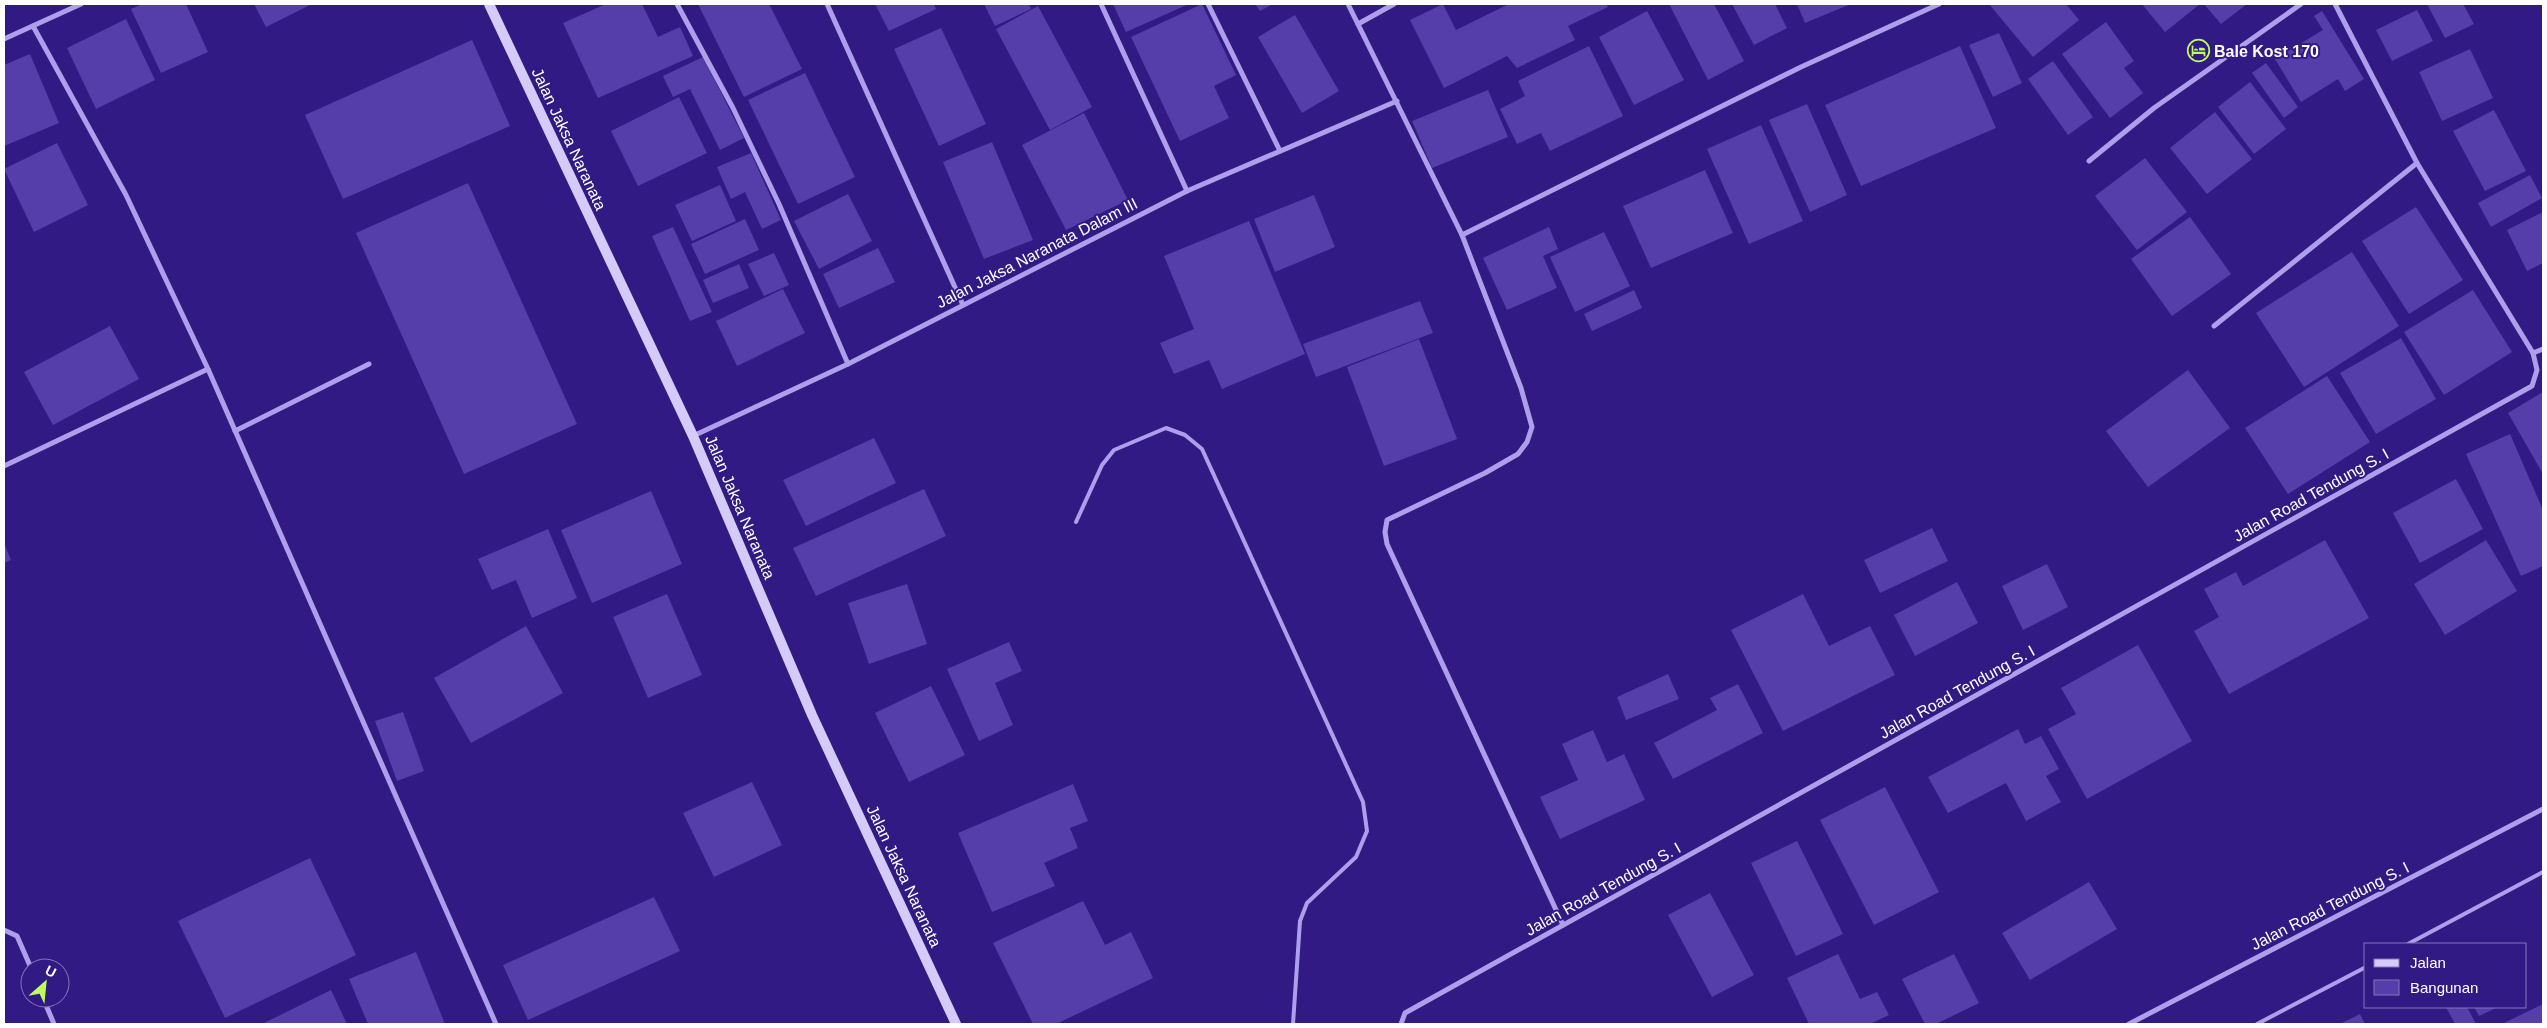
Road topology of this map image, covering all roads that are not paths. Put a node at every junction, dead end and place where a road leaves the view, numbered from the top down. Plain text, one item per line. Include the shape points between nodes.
1 (81, 4) edge
2 (489, 4) edge
3 (677, 4) edge
4 (827, 4) edge
5 (1101, 4) edge
6 (1208, 4) edge
7 (1348, 4) edge
8 (1394, 4) edge
9 (1939, 4) edge
10 (2301, 4) edge
11 (2336, 4) edge
12 (1358, 24) junction
13 (33, 26) junction
14 (4, 38) edge
15 (1397, 101) junction
16 (1280, 151) junction
17 (2089, 161) dead end
18 (2416, 163) junction
19 (1187, 191) junction
20 (1462, 235) junction
21 (963, 305) junction
22 (2214, 326) dead end
23 (2543, 349) edge
24 (2533, 353) junction
25 (369, 364) dead end
26 (848, 364) junction
27 (208, 369) junction
28 (235, 431) junction
29 (693, 436) junction
30 (4, 466) edge
31 (1076, 522) dead end
32 (2543, 809) edge
33 (2543, 872) edge
34 (1563, 925) junction
35 (4, 930) edge
36 (2410, 943) edge
37 (27, 958) edge
38 (2364, 968) edge
39 (47, 1008) edge
40 (54, 1024) edge
41 (496, 1024) edge
42 (956, 1024) edge
43 (1293, 1024) edge
44 (1401, 1024) edge
45 (2129, 1024) edge
46 (2257, 1024) edge

1 - 13 street
2 - 29 main road, Jalan Jaksa Naranata
3 - 26 street via 733,108
4 - 21 street
5 - 19 street
6 - 16 street
7 - 12 street
8 - 12 street
9 - 20 street via 1809,62
10 - 17 street via 2154,108
11 - 18 street
12 - 15 street
13 - 14 street
13 - 27 street via 126,195
15 - 16 street, Jalan Jaksa Naranata Dalam III
15 - 20 street
16 - 19 street, Jalan Jaksa Naranata Dalam III
18 - 22 street
18 - 24 street
19 - 21 street, Jalan Jaksa Naranata Dalam III
20 - 34 street via 1521,388 1532,427 1518,454 1387,520 1385,532 1387,544
21 - 26 street, Jalan Jaksa Naranata Dalam III
23 - 24 street
24 - 34 street, Jalan Road Tendung S. I via 2537,370 2532,386
25 - 28 street
26 - 29 street, Jalan Jaksa Naranata Dalam III
27 - 28 street
27 - 30 street
28 - 41 street
29 - 42 main road, Jalan Jaksa Naranata via 812,715
31 - 43 lane via 1102,465 1114,450 1166,428 1185,435 1202,449 1363,802 1367,831 1356,857 1307,903 1300,920
32 - 45 street, Jalan Road Tendung S. I
33 - 36 lane
34 - 44 street, Jalan Road Tendung S. I via 1404,1013
35 - 37 street via 18,936
38 - 46 lane
39 - 40 street

